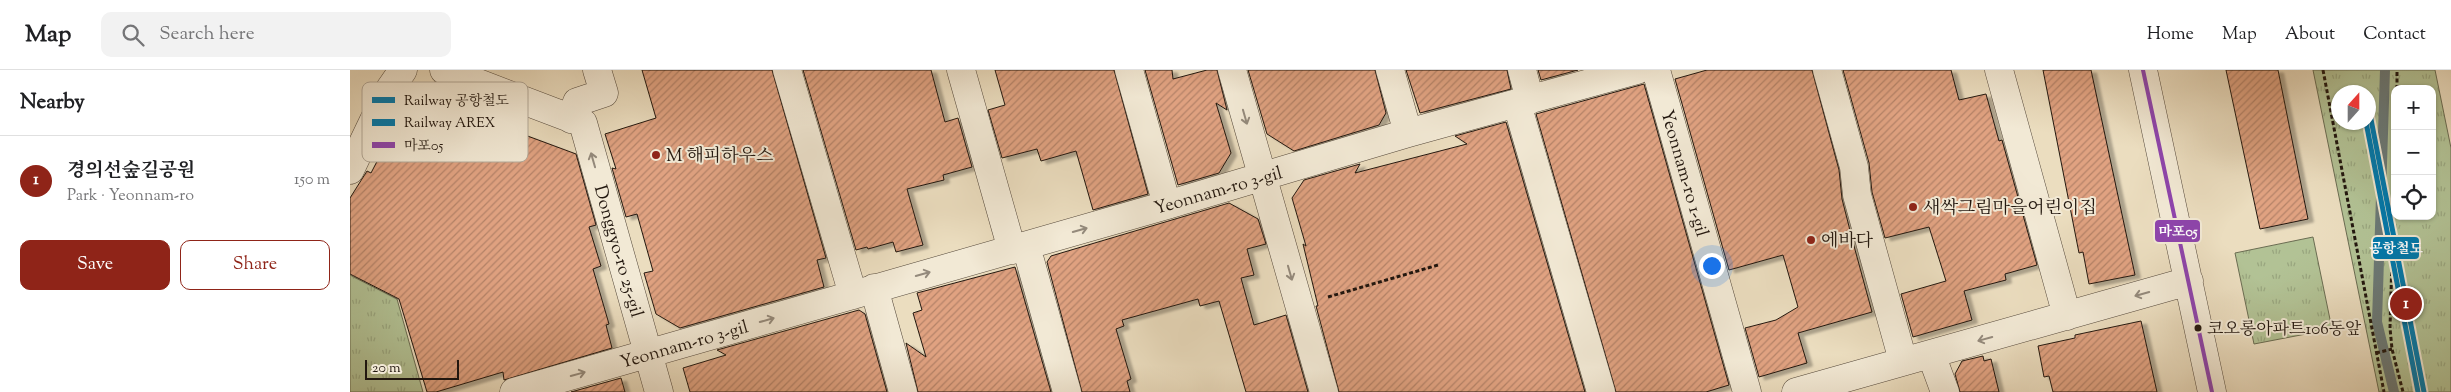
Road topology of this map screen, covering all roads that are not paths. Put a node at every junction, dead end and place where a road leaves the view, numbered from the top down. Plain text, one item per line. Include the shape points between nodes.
1 (403, 70) edge
2 (444, 70) edge
3 (597, 70) edge
4 (787, 70) edge
5 (961, 70) edge
6 (1129, 70) edge
7 (1232, 70) edge
8 (1390, 70) edge
9 (1522, 70) edge
10 (1637, 70) edge
11 (1656, 70) edge
12 (1827, 70) edge
13 (1999, 70) edge
14 (2143, 70) edge
15 (395, 82) edge
16 (475, 82) edge
17 (1524, 102) junction
18 (528, 103) edge
19 (570, 119) junction
20 (1408, 133) junction
21 (362, 145) edge
22 (350, 170) edge
23 (1262, 177) junction
24 (1167, 205) junction
25 (1019, 248) junction
26 (2188, 281) junction
27 (864, 292) junction
28 (2068, 316) junction
29 (1931, 354) junction
30 (648, 355) junction
31 (1903, 361) junction
32 (514, 392) edge
33 (659, 392) edge
34 (903, 392) edge
35 (1067, 392) edge
36 (1324, 392) edge
37 (1601, 392) edge
38 (1747, 392) edge
39 (1796, 392) edge
40 (1945, 392) edge
41 (2212, 392) edge

1 - 15 street
2 - 16 street, Donggyo-ro 25-gil
3 - 19 street via 604,93 577,102
4 - 27 street
5 - 25 street
6 - 24 street
7 -> 23 street
8 - 20 street
9 - 17 street
10 - 17 street, Yeonnam-ro 3-gil
11 - 38 street, Yeonnam-ro 1-gil
12 - 31 street via 1854,167 1857,195
13 - 28 street
14 - 26 street
17 - 20 street, Yeonnam-ro 3-gil
17 - 37 street
18 - 19 street, Donggyo-ro 25-gil
30 -> 19 street, Donggyo-ro 25-gil via 583,123
20 - 23 street, Yeonnam-ro 3-gil
21 - 22 street
23 - 24 street, Yeonnam-ro 3-gil
23 -> 36 street
25 -> 24 street, Yeonnam-ro 3-gil
27 -> 25 street, Yeonnam-ro 3-gil
25 - 35 street
26 -> 28 street
26 - 41 street
30 -> 27 street, Yeonnam-ro 3-gil
27 - 34 street
28 -> 29 street
29 - 31 street
29 - 40 street
32 -> 30 street, Yeonnam-ro 3-gil
30 - 33 street, Donggyo-ro 25-gil
31 - 39 street

